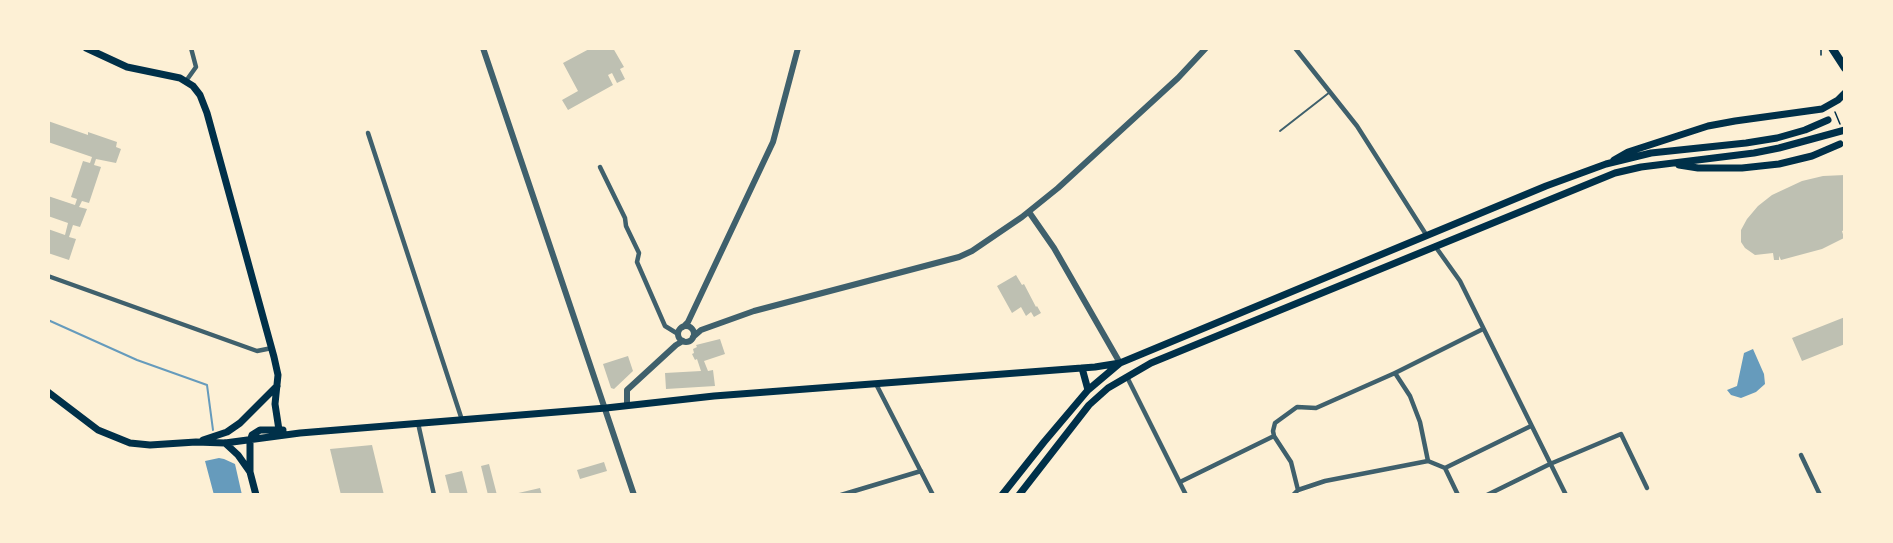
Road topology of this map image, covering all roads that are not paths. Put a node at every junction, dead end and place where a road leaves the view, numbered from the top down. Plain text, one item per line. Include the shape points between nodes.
1 (86, 48) edge
2 (191, 48) edge
3 (483, 48) edge
4 (798, 48) edge
5 (1206, 48) edge
6 (1295, 48) edge
7 (1832, 48) edge
8 (1845, 68) edge
9 (186, 81) junction
10 (1330, 92) junction
11 (1845, 93) edge
12 (1828, 120) dead end
13 (1844, 130) edge
14 (1280, 131) dead end
15 (368, 133) dead end
16 (1840, 144) dead end
17 (1606, 164) junction
18 (1673, 164) junction
19 (600, 167) dead end
20 (1029, 212) junction
21 (1427, 236) junction
22 (1435, 246) junction
23 (48, 276) edge
24 (688, 326) junction
25 (1483, 329) junction
26 (701, 330) junction
27 (693, 337) junction
28 (680, 338) junction
29 (272, 348) junction
30 (1120, 363) junction
31 (1082, 368) junction
32 (1395, 374) junction
33 (1127, 376) junction
34 (876, 384) junction
35 (277, 386) junction
36 (1089, 390) junction
37 (48, 392) edge
38 (627, 405) junction
39 (606, 408) junction
40 (462, 420) junction
41 (418, 423) junction
42 (1531, 426) junction
43 (279, 430) junction
44 (300, 433) junction
45 (1275, 436) junction
46 (250, 441) junction
47 (196, 442) junction
48 (225, 443) junction
49 (1801, 455) dead end
50 (1428, 461) junction
51 (1550, 464) junction
52 (1445, 468) junction
53 (921, 471) junction
54 (250, 472) junction
55 (1180, 482) junction
56 (1647, 488) dead end
57 (1298, 490) junction
58 (256, 495) edge
59 (434, 495) edge
60 (634, 495) edge
61 (841, 495) edge
62 (933, 495) edge
63 (1002, 495) edge
64 (1019, 495) edge
65 (1186, 495) edge
66 (1293, 495) edge
67 (1458, 495) edge
68 (1487, 495) edge
69 (1566, 495) edge
70 (1820, 495) edge

1 - 9 main road via 127,67
2 - 9 street via 196,67
3 - 39 street
4 - 24 street via 773,142
5 - 20 street
6 - 10 street
7 - 8 main road
9 - 29 main road via 200,95 207,113
10 - 14 lane
10 - 21 street via 1357,126
11 - 17 main road via 1832,104 1812,111 1690,131 1628,152
12 - 17 main road via 1777,138 1651,153
13 - 18 main road via 1779,148
15 - 40 street
16 - 18 main road via 1779,164 1698,168
17 - 21 main road
18 - 22 main road via 1615,173
19 - 28 street via 625,218 639,254 637,262 665,326
20 - 26 street via 959,257 804,296
20 - 30 street
21 - 22 main road
21 - 30 main road
22 - 25 street via 1460,281
22 - 33 main road
23 - 29 street via 257,351
24 - 26 street
24 - 27 street
24 - 28 street
25 - 32 street
25 - 42 street
26 - 27 street
27 - 28 street via 689,341
28 - 38 street via 627,390
29 - 35 main road
30 - 31 main road
30 - 33 main road
30 - 36 main road
31 - 34 main road
31 - 36 main road
32 - 45 street via 1316,408 1297,407 1275,423
32 - 50 street via 1417,414
33 - 55 street
33 - 64 main road via 1089,405
34 - 38 main road
34 - 53 street
35 - 43 main road
35 - 47 main road via 227,432
36 - 63 main road
37 - 47 main road via 98,430 130,443
38 - 39 main road
39 - 40 main road
39 - 60 street
40 - 41 main road
41 - 44 main road
41 - 59 street
42 - 51 street
42 - 52 street
43 - 44 main road
43 - 46 main road via 260,430
44 - 46 main road
45 - 55 street
45 - 57 street via 1291,462
46 - 48 main road
46 - 54 main road
47 - 48 main road
48 - 54 main road
49 - 70 street
50 - 52 street
50 - 57 street
51 - 56 street via 1621,434
51 - 68 street
51 - 69 street
52 - 67 street
53 - 61 street
53 - 62 street
54 - 58 main road
55 - 65 street
57 - 66 street

